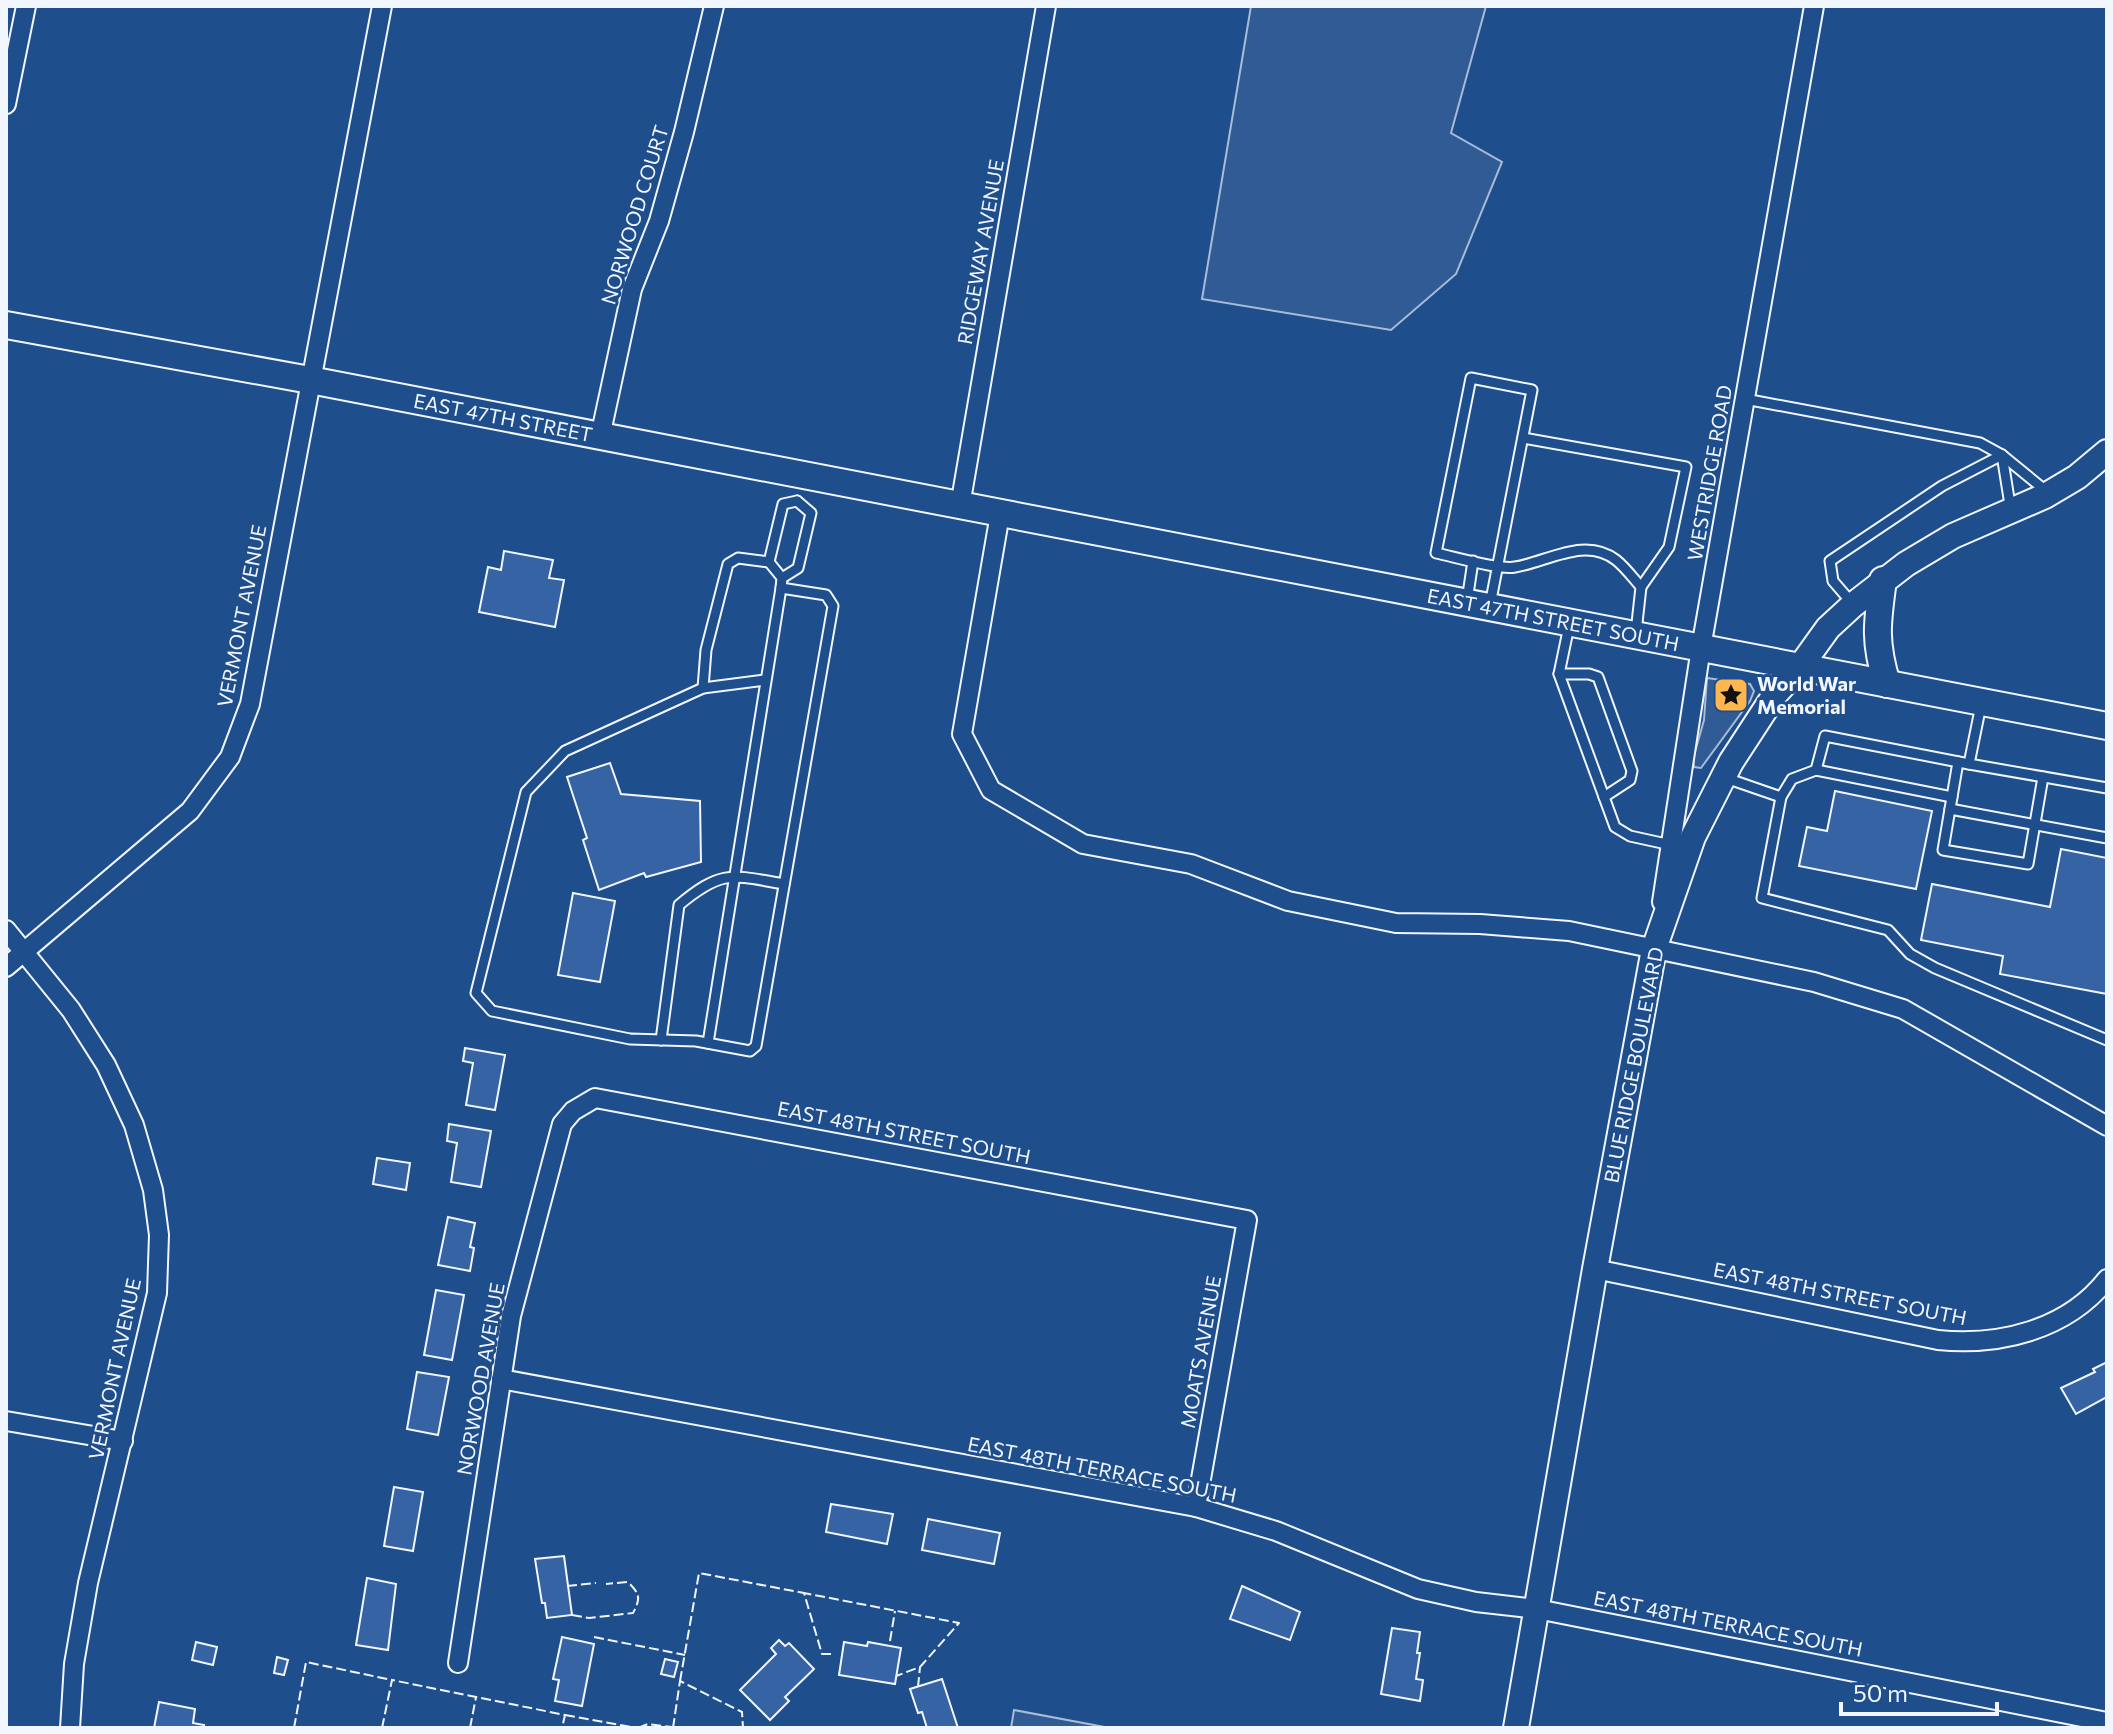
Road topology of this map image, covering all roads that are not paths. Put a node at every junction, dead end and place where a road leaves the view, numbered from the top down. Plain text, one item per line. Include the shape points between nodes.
1 (26, 6) edge
2 (382, 6) edge
3 (714, 6) edge
4 (1046, 6) edge
5 (1814, 6) edge
6 (6, 104) edge
7 (6, 325) edge
8 (310, 380) junction
9 (1745, 399) junction
10 (600, 437) junction
11 (1523, 438) junction
12 (2107, 452) edge
13 (2002, 455) junction
14 (800, 488) junction
15 (2049, 493) junction
16 (960, 506) junction
17 (2011, 511) junction
18 (1000, 514) junction
19 (1473, 561) junction
20 (769, 562) junction
21 (1497, 565) junction
22 (1883, 580) junction
23 (781, 583) junction
24 (1641, 587) junction
25 (1853, 605) junction
26 (1478, 606) junction
27 (1569, 623) junction
28 (1635, 636) junction
29 (1701, 648) junction
30 (1800, 667) junction
31 (1559, 674) junction
32 (765, 680) junction
33 (1887, 684) junction
34 (703, 688) junction
35 (1981, 702) junction
36 (2107, 726) edge
37 (1964, 763) junction
38 (1816, 770) junction
39 (1723, 777) junction
40 (2043, 777) junction
41 (2107, 788) edge
42 (1604, 797) junction
43 (1781, 797) junction
44 (1952, 797) junction
45 (1950, 809) junction
46 (2035, 824) junction
47 (2107, 838) edge
48 (1671, 845) junction
49 (735, 875) junction
50 (784, 884) junction
51 (6, 930) edge
52 (1654, 949) junction
53 (23, 951) junction
54 (6, 967) edge
55 (661, 1040) junction
56 (2107, 1040) edge
57 (708, 1043) junction
58 (573, 1111) joint
59 (2107, 1126) edge
60 (1230, 1217) joint
61 (1595, 1269) junction
62 (2107, 1279) edge
63 (501, 1379) junction
64 (6, 1421) edge
65 (123, 1441) junction
66 (1196, 1507) junction
67 (1537, 1609) junction
68 (458, 1663) dead end
69 (2107, 1722) edge
70 (70, 1728) edge
71 (1516, 1728) edge

1 - 6 street
2 - 8 street, VERMONT AVENUE
3 - 10 street, NORWOOD COURT via 659,221 632,289
4 - 16 street, RIDGEWAY AVENUE
5 - 9 street, WESTRIDGE ROAD
7 - 8 main road, EAST 47TH STREET
8 - 10 main road, EAST 47TH STREET
8 - 53 street, VERMONT AVENUE via 250,704 230,757 190,811
9 - 13 lane via 1980,443
9 - 29 street, WESTRIDGE ROAD
10 - 14 main road, EAST 47TH STREET
11 - 19 lane via 1532,390 1471,378 1436,553
11 - 21 lane
11 - 24 lane via 1686,467 1669,547
12 - 15 street, BLUE RIDGE BOULEVARD
13 - 15 lane
13 - 17 lane
13 - 25 lane via 1942,486 1830,561 1833,581
14 - 16 main road, EAST 47TH STREET
14 - 20 lane via 783,504
14 - 23 lane via 811,513 798,568
15 - 17 street, BLUE RIDGE BOULEVARD
16 - 18 main road, EAST 47TH STREET
17 - 22 street, BLUE RIDGE BOULEVARD via 1953,536
18 - 26 main road, EAST 47TH STREET SOUTH
18 - 52 street via 962,734 991,790 1083,844 1191,864 1288,901 1396,923 1569,931
19 - 21 lane
19 - 26 lane
20 - 23 lane
20 - 34 lane via 738,558 728,564 706,650
21 - 24 lane via 1512,568 1577,549 1591,550 1614,558
21 - 26 lane
22 - 25 street, BLUE RIDGE BOULEVARD
22 - 33 main road via 1878,653
23 - 32 lane
23 - 50 lane via 826,595 833,606
24 - 28 lane
25 - 30 street, BLUE RIDGE BOULEVARD via 1828,628
26 - 27 main road, EAST 47TH STREET SOUTH
27 - 28 main road, EAST 47TH STREET SOUTH
27 - 31 lane
28 - 29 main road, EAST 47TH STREET SOUTH
29 - 30 main road, EAST 47TH STREET SOUTH
29 - 48 street, WESTRIDGE ROAD
30 - 33 main road, EAST 47TH STREET SOUTH
30 - 39 street, BLUE RIDGE BOULEVARD via 1776,693
31 - 42 lane
31 - 42 lane via 1598,677 1632,771 1630,780
32 - 34 lane
32 - 49 lane
33 - 35 main road, EAST 47TH STREET SOUTH
34 - 55 lane via 565,751 526,792 476,993 492,1011 630,1039
35 - 36 main road, EAST 47TH STREET SOUTH
35 - 37 lane
37 - 38 lane via 1825,736
37 - 40 lane
37 - 44 lane
38 - 43 lane via 1792,779
38 - 44 lane
39 - 43 lane
39 - 52 street, BLUE RIDGE BOULEVARD via 1693,837
40 - 41 lane
40 - 46 lane
42 - 48 lane via 1615,827
43 - 56 lane via 1762,898 1888,930 1910,954 1935,968
44 - 45 lane
45 - 46 lane
45 - 46 lane via 1943,850 2028,864
46 - 47 lane
48 - 52 street, WESTRIDGE ROAD
49 - 50 lane
49 - 55 lane via 703,885 679,905
49 - 57 lane
50 - 57 lane via 756,1046 750,1051
51 - 53 street
52 - 59 street via 1814,982 1903,1009
52 - 61 street, BLUE RIDGE BOULEVARD
53 - 54 street
53 - 65 street, VERMONT AVENUE via 71,1010 106,1065 134,1125 153,1190 159,1235 157,1293
55 - 57 lane
58 - 60 street, EAST 48TH STREET SOUTH via 595,1098 651,1107
58 - 63 street, NORWOOD AVENUE via 562,1124 511,1316
60 - 66 street, MOATS AVENUE via 1247,1220
61 - 62 street, EAST 48TH STREET SOUTH via 1966,1342 2004,1340 2057,1321
61 - 67 street, BLUE RIDGE BOULEVARD
63 - 66 street, EAST 48TH TERRACE SOUTH
63 - 68 street, NORWOOD AVENUE
64 - 65 street
65 - 70 street, VERMONT AVENUE via 88,1583
66 - 67 street, EAST 48TH TERRACE SOUTH via 1276,1531 1418,1589
67 - 69 street, EAST 48TH TERRACE SOUTH
67 - 71 street, BLUE RIDGE BOULEVARD

